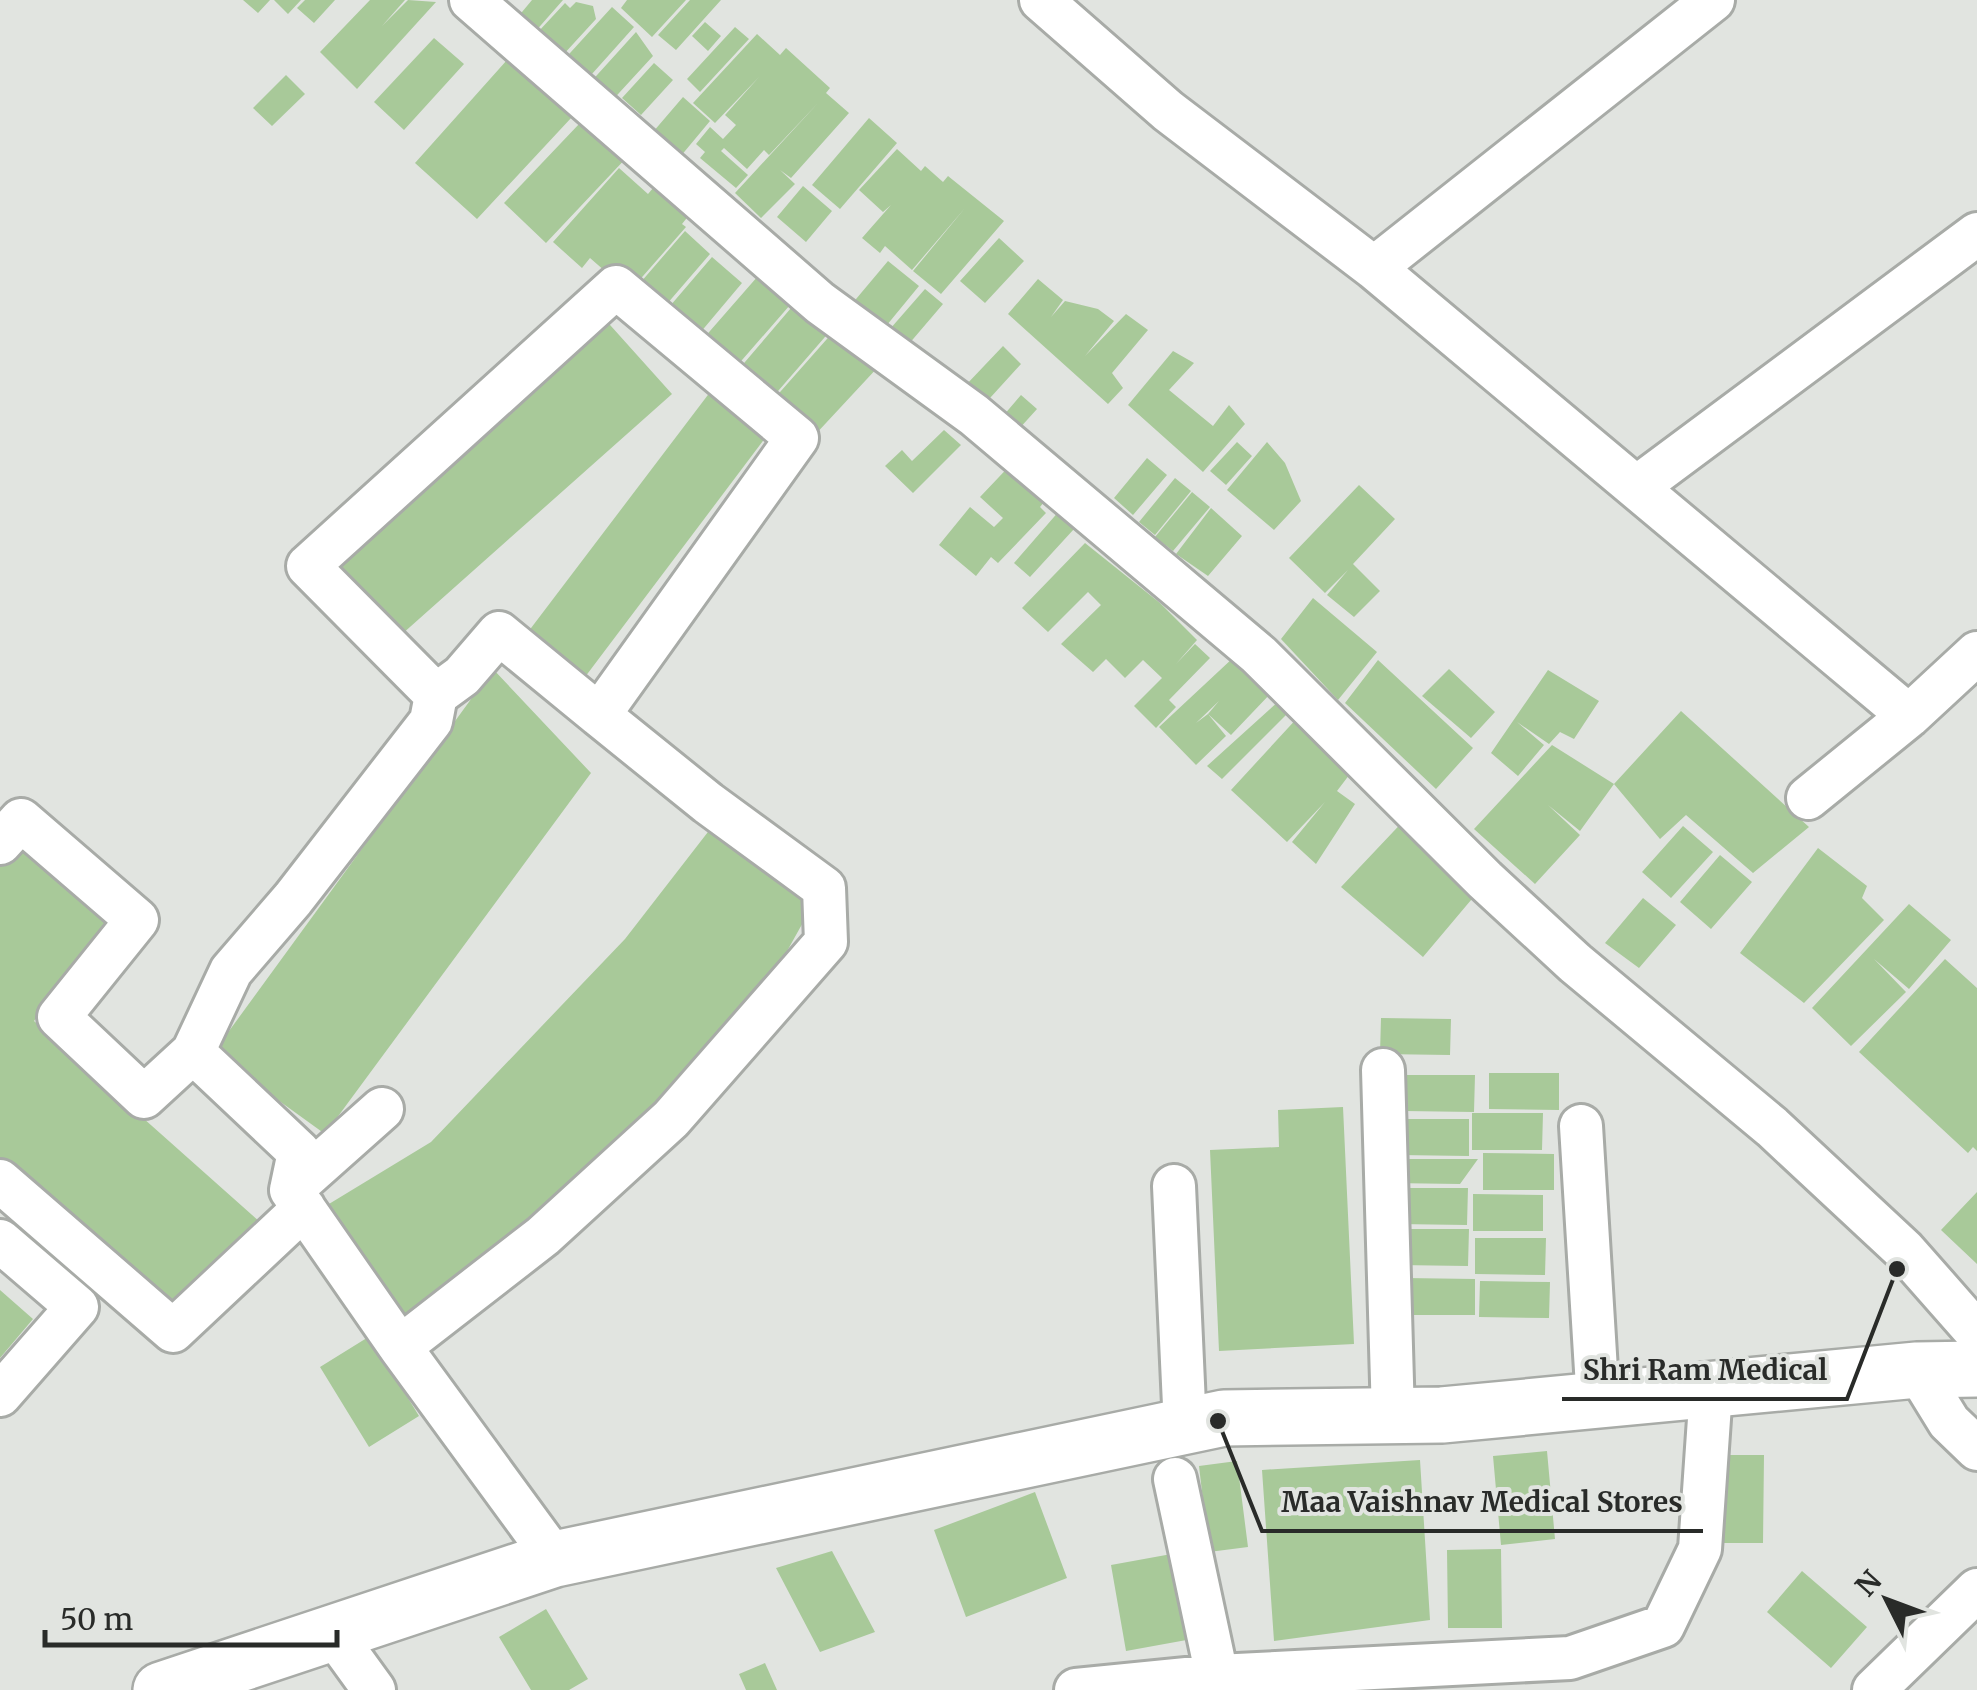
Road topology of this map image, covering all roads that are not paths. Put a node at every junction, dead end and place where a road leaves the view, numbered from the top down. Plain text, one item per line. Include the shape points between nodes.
1 (470, 0) edge
2 (1041, 0) edge
3 (1713, 0) edge
4 (1977, 234) edge
5 (1374, 268) junction
6 (1636, 487) junction
7 (1977, 653) edge
8 (436, 695) junction
9 (599, 714) junction
10 (1909, 716) junction
11 (1808, 798) dead end
12 (0, 843) edge
13 (193, 1052) junction
14 (1383, 1070) dead end
15 (382, 1109) dead end
16 (1581, 1126) dead end
17 (0, 1181) edge
18 (1174, 1186) dead end
19 (298, 1199) junction
20 (0, 1241) edge
21 (1977, 1333) edge
22 (400, 1346) junction
23 (1977, 1369) edge
24 (1917, 1370) junction
25 (1712, 1390) junction
26 (0, 1396) edge
27 (1598, 1402) junction
28 (1394, 1416) junction
29 (1184, 1427) junction
30 (1977, 1449) edge
31 (1175, 1479) dead end
32 (555, 1559) junction
33 (1977, 1590) edge
34 (332, 1632) junction
35 (1217, 1676) junction
36 (161, 1690) edge
37 (374, 1690) edge
38 (1076, 1690) edge
39 (1874, 1690) edge

1 - 21 street via 820,303 974,414 1259,654 1485,880 1904,1250
2 - 5 street via 1168,110
3 - 5 street
4 - 6 street
5 - 6 street
6 - 10 street
7 - 10 street
8 - 9 street via 499,633
8 - 9 street via 308,566 616,287 798,438
8 - 13 street via 431,722 231,971
9 - 22 street via 824,888 826,942 671,1119 543,1236
10 - 11 street
12 - 13 street via 22,820 137,920 59,1018 144,1097
13 - 19 street via 299,1152
14 - 28 street
15 - 19 street
16 - 27 street
17 - 19 street via 173,1332
18 - 29 street
19 - 22 street
20 - 26 street via 77,1307
22 - 32 street
23 - 24 street
24 - 25 street
24 - 30 street via 1948,1422
25 - 27 street
25 - 35 street via 1700,1549 1663,1626 1570,1658
27 - 28 street
28 - 29 street via 1224,1418
29 - 32 street
31 - 35 street
32 - 34 street
33 - 39 street
34 - 36 street
34 - 37 street
35 - 38 street

